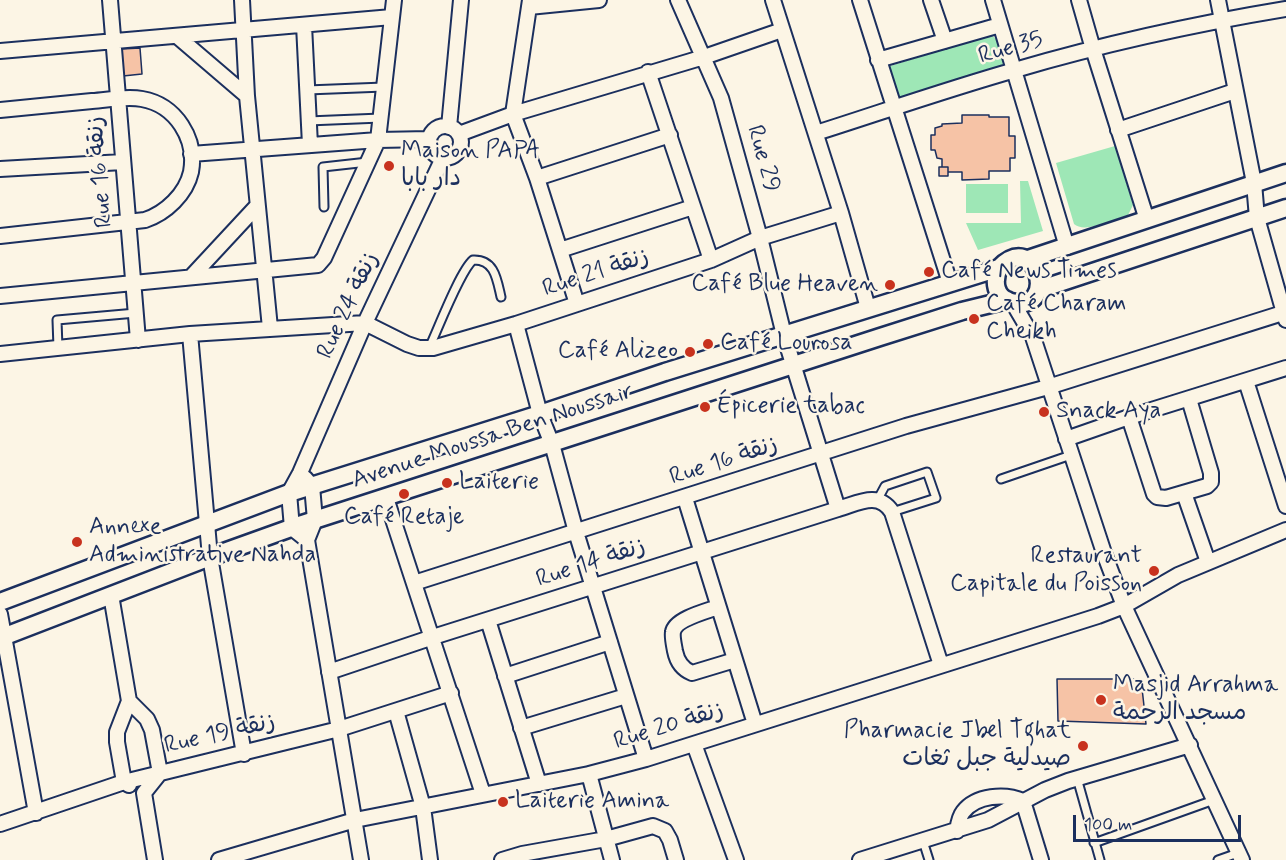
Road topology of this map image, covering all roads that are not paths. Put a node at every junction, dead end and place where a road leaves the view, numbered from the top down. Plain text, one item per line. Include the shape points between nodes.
1 (110, 0) edge
2 (242, 0) edge
3 (394, 0) edge
4 (461, 0) edge
5 (599, 0) edge
6 (678, 0) edge
7 (773, 0) edge
8 (860, 0) edge
9 (931, 0) edge
10 (993, 0) edge
11 (1080, 0) edge
12 (1218, 0) edge
13 (529, 4) edge
14 (1286, 9) edge
15 (392, 17) junction
16 (1222, 19) junction
17 (304, 25) junction
18 (1000, 25) junction
19 (244, 30) junction
20 (782, 30) junction
21 (178, 36) junction
22 (945, 41) junction
23 (114, 42) junction
24 (1093, 49) junction
25 (0, 51) edge
26 (704, 57) junction
27 (878, 60) junction
28 (1014, 70) junction
29 (648, 72) junction
30 (384, 87) junction
31 (307, 90) junction
32 (1235, 91) junction
33 (247, 96) junction
34 (118, 99) junction
35 (894, 109) junction
36 (0, 110) edge
37 (513, 114) junction
38 (381, 118) junction
39 (309, 121) junction
40 (454, 130) junction
41 (1118, 130) junction
42 (816, 133) junction
43 (670, 135) junction
44 (429, 139) junction
45 (378, 140) junction
46 (309, 145) junction
47 (253, 149) junction
48 (191, 154) junction
49 (443, 158) junction
50 (123, 162) junction
51 (368, 162) junction
52 (0, 169) edge
53 (1286, 172) edge
54 (537, 178) junction
55 (1254, 183) junction
56 (257, 206) junction
57 (324, 207) dead end
58 (693, 207) junction
59 (1286, 208) edge
60 (841, 213) junction
61 (1257, 218) junction
62 (1147, 220) junction
63 (128, 224) junction
64 (0, 236) edge
65 (760, 238) junction
66 (1067, 247) junction
67 (560, 250) junction
68 (711, 260) junction
69 (1025, 260) junction
70 (999, 268) junction
71 (264, 270) junction
72 (191, 277) junction
73 (133, 282) junction
74 (950, 283) junction
75 (1036, 293) junction
76 (0, 296) edge
77 (501, 297) dead end
78 (1010, 302) junction
79 (578, 304) junction
80 (868, 308) junction
81 (136, 313) junction
82 (1285, 315) edge
83 (365, 323) junction
84 (516, 324) junction
85 (270, 328) junction
86 (190, 334) junction
87 (784, 335) junction
88 (1033, 337) junction
89 (138, 340) junction
90 (58, 348) junction
91 (429, 348) junction
92 (0, 354) edge
93 (794, 366) junction
94 (1286, 368) edge
95 (1246, 381) junction
96 (1048, 387) junction
97 (1189, 399) junction
98 (540, 414) junction
99 (1129, 417) junction
100 (1066, 440) junction
101 (552, 444) junction
102 (821, 455) junction
103 (1071, 455) junction
104 (300, 473) junction
105 (1001, 479) dead end
106 (312, 486) junction
107 (289, 493) junction
108 (1184, 493) junction
109 (386, 498) junction
110 (685, 498) junction
111 (873, 500) junction
112 (1286, 506) edge
113 (838, 508) junction
114 (892, 512) junction
115 (315, 520) junction
116 (207, 523) junction
117 (292, 528) junction
118 (1286, 530) edge
119 (576, 532) junction
120 (307, 540) junction
121 (701, 552) junction
122 (210, 557) junction
123 (1208, 562) junction
124 (414, 583) junction
125 (593, 588) junction
126 (111, 595) junction
127 (0, 602) edge
128 (1124, 606) junction
129 (718, 607) junction
130 (0, 614) edge
131 (488, 620) junction
132 (1, 637) edge
133 (433, 637) junction
134 (610, 642) junction
135 (735, 660) junction
136 (941, 664) junction
137 (329, 672) junction
138 (505, 676) junction
139 (451, 693) junction
140 (626, 696) junction
141 (129, 701) junction
142 (396, 711) junction
143 (755, 724) junction
144 (521, 728) junction
145 (339, 729) junction
146 (694, 744) junction
147 (1190, 745) junction
148 (244, 754) junction
149 (646, 759) junction
150 (160, 773) junction
151 (589, 774) junction
152 (1077, 778) junction
153 (124, 782) junction
154 (539, 784) junction
155 (144, 793) junction
156 (483, 794) junction
157 (1215, 800) junction
158 (1023, 801) junction
159 (423, 807) junction
160 (36, 813) junction
161 (355, 820) junction
162 (0, 824) edge
163 (957, 831) junction
164 (606, 839) junction
165 (923, 841) junction
166 (1094, 843) junction
167 (556, 855) edge
168 (1240, 856) edge
169 (243, 857) edge
170 (155, 860) edge
171 (219, 860) edge
172 (361, 860) edge
173 (430, 860) edge
174 (502, 860) edge
175 (612, 860) edge
176 (676, 860) edge
177 (736, 860) edge
178 (860, 860) edge
179 (929, 860) edge
180 (1041, 860) edge
181 (1100, 860) edge
182 (1218, 860) edge

1 - 23 street, Rue 16 زنقة
2 - 19 street
3 - 15 street
4 - 40 street
5 - 13 street
6 - 26 street, Rue 29
7 - 20 street
8 - 27 street
9 - 22 street
10 - 18 street
11 - 24 street
12 - 16 street
13 - 37 street
14 - 16 street, Rue 35
15 - 17 street
15 - 30 street
16 - 24 street, Rue 35
16 - 32 street
17 - 19 street
17 - 31 street
18 - 22 street
18 - 28 street
19 - 21 street
19 - 33 street
20 - 26 street
20 - 42 street
21 - 23 street
21 - 33 street
22 - 27 street
23 - 25 street
23 - 34 street, Rue 16 زنقة
24 - 28 street, Rue 35
24 - 41 street
26 - 29 street
26 - 65 street, Rue 29 via 721,98
27 - 35 street
28 - 35 street, Rue 35
28 - 66 street
29 - 37 street
29 - 43 street
30 - 31 lane
30 - 38 street
31 - 39 street
32 - 41 street
32 - 55 street
33 - 47 street
34 - 36 street
34 - 48 street via 144,100 167,110 184,129
34 - 50 street, Rue 16 زنقة
35 - 42 street, Rue 35
35 - 74 street
37 - 40 street
37 - 54 street
38 - 39 lane
38 - 45 street
39 - 46 street
40 - 44 street via 436,129
40 - 49 street via 462,142 460,151
41 - 62 street
42 - 60 street
43 - 54 street
43 - 58 street
44 - 45 street
44 - 49 street via 432,152
45 - 46 street
45 - 51 street
46 - 47 street
47 - 48 street
47 - 56 street
48 - 63 street via 189,179 174,202 152,218
49 - 83 street, Rue 24 زنقة
50 - 52 street
50 - 63 street, Rue 16 زنقة
51 - 57 lane via 323,167
51 - 71 street via 321,262 309,267
53 - 55 street
54 - 67 street
55 - 61 street
55 - 62 street
56 - 71 street
56 - 72 street
58 - 67 street
58 - 68 street
59 - 61 street
60 - 65 street, Rue 21 زنقة
60 - 80 street
61 - 75 street
61 - 82 street
62 - 66 street
63 - 64 street
63 - 73 street, Rue 16 زنقة
65 - 68 street, Rue 21 زنقة
65 - 87 street, Rue 29
66 - 69 street
67 - 79 street
68 - 79 street, Rue 21 زنقة
69 - 70 street via 1011,259
69 - 75 street via 1032,263 1040,276
70 - 74 street, Avenue Moussa Ben Noussair
70 - 78 street via 997,289
71 - 72 street
71 - 85 street
72 - 73 street
73 - 76 street
73 - 81 street, Rue 16 زنقة
74 - 80 street, Avenue Moussa Ben Noussair
75 - 78 street via 1021,303
75 - 88 street
77 - 91 lane via 491,265 474,260
78 - 88 street
78 - 93 street, Avenue Moussa Ben Noussair via 962,311
79 - 84 street, Rue 21 زنقة
80 - 87 street, Avenue Moussa Ben Noussair
81 - 89 street, Rue 16 زنقة
81 - 90 lane via 57,320
82 - 96 street, Rue 16 زنقة
83 - 85 street
83 - 91 street, Rue 21 زنقة via 407,344
83 - 104 street, Rue 24 زنقة
84 - 91 street, Rue 21 زنقة
84 - 98 street
85 - 86 street
86 - 89 street
86 - 116 street
87 - 93 street, Rue 29
87 - 98 street, Avenue Moussa Ben Noussair
88 - 96 street
89 - 90 street
90 - 92 street
93 - 101 street, Avenue Moussa Ben Noussair
93 - 102 street, Rue 29
94 - 95 street
95 - 97 street
95 - 112 street
96 - 100 street
96 - 102 street, Rue 16 زنقة via 906,426
97 - 99 street
97 - 108 street via 1211,478 1207,486
98 - 101 street
98 - 106 street, Avenue Moussa Ben Noussair
99 - 100 street
99 - 108 street via 1154,494 1161,499
100 - 103 street
101 - 109 street, Avenue Moussa Ben Noussair
101 - 119 street
102 - 110 street, Rue 16 زنقة
102 - 113 street, Rue 29
103 - 105 lane
103 - 128 street
104 - 106 street
104 - 107 street, Rue 24 زنقة
106 - 107 street, Avenue Moussa Ben Noussair
106 - 115 street
107 - 116 street, Avenue Moussa Ben Noussair
107 - 117 street
108 - 123 street
109 - 115 street, Avenue Moussa Ben Noussair
109 - 124 street
110 - 119 street, Rue 16 زنقة
110 - 121 street
111 - 113 street, Rue 14 زنقة
111 - 114 street via 886,503
111 - 114 lane via 885,486 927,472 936,498
113 - 121 street, Rue 14 زنقة
114 - 136 street
115 - 117 street, Avenue Moussa Ben Noussair
115 - 120 street
116 - 122 street
116 - 127 street, Avenue Moussa Ben Noussair
117 - 120 street
117 - 122 street, Avenue Moussa Ben Noussair
118 - 123 street, Rue 20 زنقة
119 - 124 street, Rue 16 زنقة
119 - 125 street
120 - 137 street
121 - 125 street, Rue 14 زنقة
121 - 129 street
122 - 126 street, Avenue Moussa Ben Noussair
122 - 148 street
123 - 128 street, Rue 20 زنقة
124 - 133 street
125 - 131 street, Rue 14 زنقة
125 - 134 street
126 - 132 street, Avenue Moussa Ben Noussair
126 - 141 street
128 - 136 street, Rue 20 زنقة
128 - 147 street
129 - 135 street
129 - 135 street via 674,627 676,656 682,667 692,673
130 - 132 street
131 - 133 street, Rue 14 زنقة
131 - 138 street
132 - 160 street
133 - 137 street, Rue 14 زنقة
133 - 139 street
134 - 138 street
134 - 140 street
135 - 143 street
136 - 143 street, Rue 20 زنقة
137 - 145 street
138 - 144 street
139 - 142 street, Rue 19 زنقة
139 - 156 street
140 - 144 street
140 - 149 street
141 - 150 street via 152,730
141 - 153 street via 117,732
142 - 145 street, Rue 19 زنقة
142 - 159 street
143 - 146 street, Rue 20 زنقة
144 - 154 street
145 - 148 street, Rue 19 زنقة
145 - 161 street
146 - 149 street, Rue 20 زنقة
146 - 177 street
147 - 152 street
147 - 157 street
148 - 150 street, Rue 19 زنقة
149 - 151 street, Rue 20 زنقة
150 - 153 street, Rue 19 زنقة
150 - 155 street
151 - 154 street, Rue 20 زنقة
151 - 164 street
152 - 158 street
152 - 166 lane
153 - 155 street
153 - 160 street, Rue 19 زنقة
154 - 156 street, Rue 20 زنقة
155 - 170 street
156 - 159 street, Rue 20 زنقة
157 - 166 lane
157 - 168 street
158 - 163 street
158 - 163 street via 996,796 973,805 963,811
158 - 180 street
159 - 161 street, Rue 20 زنقة
159 - 173 street
160 - 162 street, Rue 19 زنقة
161 - 169 street, Rue 20 زنقة
161 - 172 street
163 - 165 street
164 - 167 street
164 - 175 street
164 - 176 street via 653,826 665,831
165 - 178 street
165 - 179 lane
166 - 181 lane
167 - 174 street via 522,854
168 - 182 lane
169 - 171 street, Rue 20 زنقة

